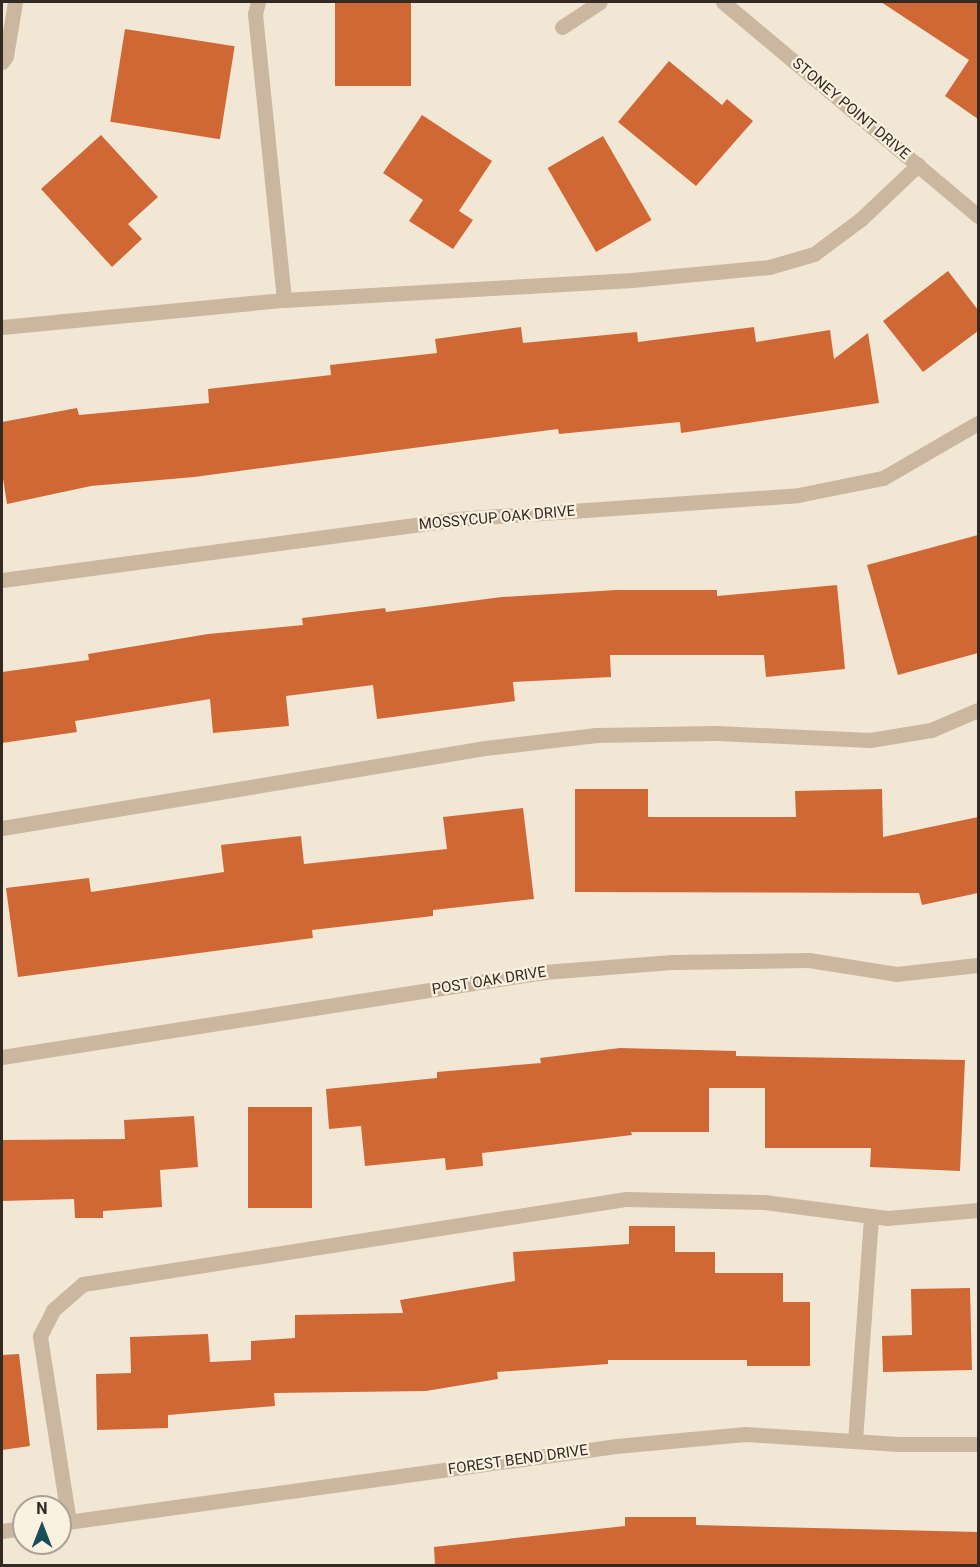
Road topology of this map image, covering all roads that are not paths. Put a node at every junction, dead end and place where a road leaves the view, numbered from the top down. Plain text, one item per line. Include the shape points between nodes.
1 (258, 2) edge
2 (600, 2) edge
3 (723, 2) edge
4 (15, 9) edge
5 (562, 27) dead end
6 (2, 62) edge
7 (918, 165) junction
8 (978, 216) edge
9 (284, 300) junction
10 (2, 327) edge
11 (978, 423) edge
12 (2, 580) edge
13 (978, 710) edge
14 (2, 828) edge
15 (978, 965) edge
16 (2, 1057) edge
17 (978, 1210) edge
18 (871, 1217) junction
19 (855, 1441) junction
20 (978, 1444) edge
21 (60, 1495) edge
22 (72, 1522) edge

1 - 9 street via 255,14
2 - 5 street
3 - 7 street, STONEY POINT DRIVE
4 - 6 street
7 - 8 street, STONEY POINT DRIVE
7 - 9 street via 861,219 814,254 770,267 632,280
9 - 10 street
11 - 12 street, MOSSYCUP OAK DRIVE via 883,478 798,495 457,519
13 - 14 street via 931,730 870,740 716,733 596,735 496,747 267,781
15 - 16 street, POST OAK DRIVE via 896,974 809,960 672,962 544,972
17 - 18 street
18 - 19 street
18 - 21 street via 764,1202 626,1199 83,1284 53,1310 40,1336
19 - 20 street, FOREST BEND DRIVE
19 - 22 street, FOREST BEND DRIVE via 744,1434 628,1445

